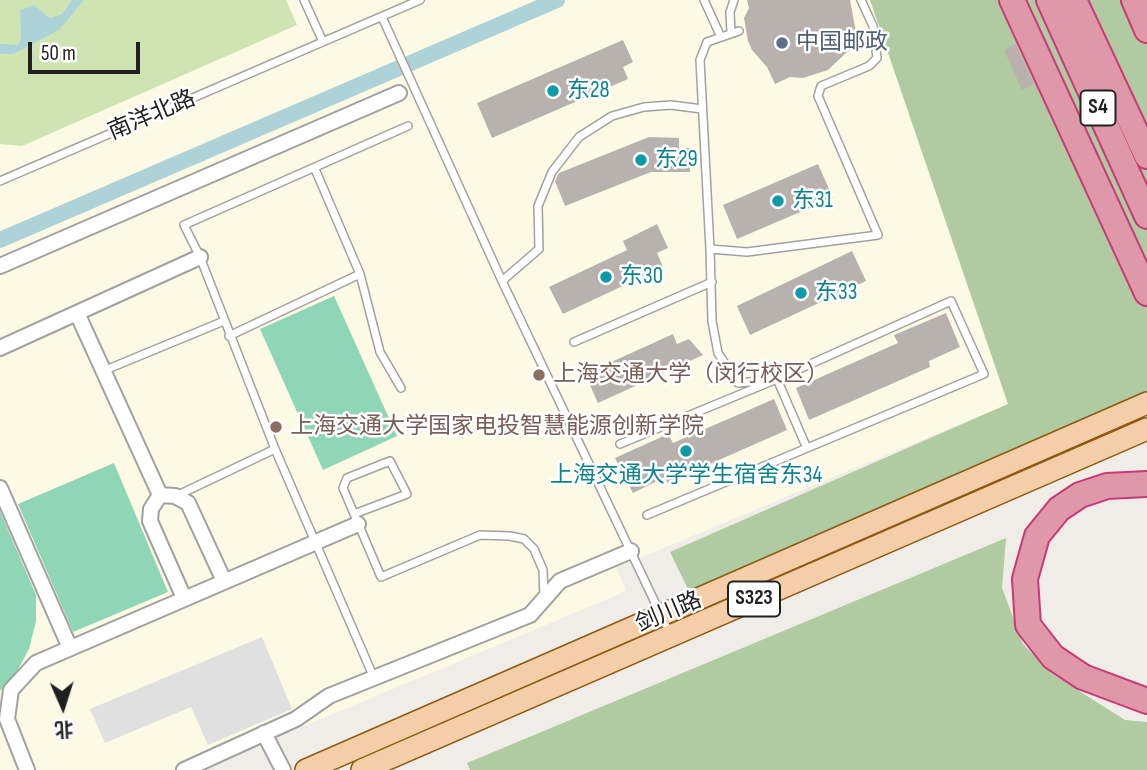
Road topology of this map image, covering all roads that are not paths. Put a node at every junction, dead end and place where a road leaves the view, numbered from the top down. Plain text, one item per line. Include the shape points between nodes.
1 (304, 0) edge
2 (420, 0) edge
3 (704, 0) edge
4 (734, 0) edge
5 (861, 0) edge
6 (1012, 0) edge
7 (1049, 0) edge
8 (1074, 0) edge
9 (1134, 0) edge
10 (382, 17) junction
11 (1147, 30) edge
12 (720, 35) junction
13 (323, 42) junction
14 (398, 93) dead end
15 (702, 109) junction
16 (408, 126) dead end
17 (1147, 156) edge
18 (314, 169) junction
19 (0, 181) edge
20 (1147, 216) edge
21 (710, 249) junction
22 (200, 257) junction
23 (0, 267) edge
24 (360, 274) junction
25 (502, 281) junction
26 (712, 282) junction
27 (1147, 293) edge
28 (77, 313) junction
29 (224, 321) junction
30 (229, 336) junction
31 (574, 342) dead end
32 (0, 348) edge
33 (103, 371) junction
34 (777, 379) junction
35 (401, 388) dead end
36 (1147, 403) edge
37 (1147, 429) edge
38 (620, 444) dead end
39 (806, 446) junction
40 (275, 449) junction
41 (1147, 484) edge
42 (0, 488) edge
43 (167, 495) junction
44 (647, 515) dead end
45 (356, 519) junction
46 (314, 542) junction
47 (631, 551) junction
48 (224, 581) junction
49 (184, 598) junction
50 (544, 599) junction
51 (666, 626) junction
52 (70, 648) junction
53 (374, 678) junction
54 (1147, 701) edge
55 (264, 733) junction
56 (27, 770) edge
57 (184, 770) edge
58 (283, 770) edge
59 (306, 770) edge
60 (362, 770) edge

1 - 13 lane
2 - 10 lane, 南洋北路
3 - 12 lane
4 - 12 lane via 730,12 735,32
5 - 21 lane via 873,26 877,58 869,66 821,86 818,96 878,235 747,252
6 - 27 highway
7 - 20 highway, S4
8 - 17 highway, S4
9 - 11 highway
10 - 13 lane, 南洋北路
10 - 25 lane
12 - 15 lane via 707,42 700,60
13 - 19 lane, 南洋北路
14 - 23 street
15 - 21 lane
15 - 25 lane via 644,107 612,116 579,137 552,172 538,206 538,250
16 - 18 lane
18 - 22 lane via 184,225
18 - 24 lane
21 - 26 lane
22 - 28 street
22 - 29 lane
24 - 30 lane
24 - 35 lane via 380,352
25 - 47 lane
26 - 31 lane
26 - 34 lane via 713,335 718,353 738,383
28 - 32 street
28 - 33 street
29 - 30 lane
29 - 33 lane
30 - 40 lane
33 - 43 street
34 - 38 lane
34 - 39 lane
34 - 39 lane via 951,301 984,374
36 - 51 main road, 剑川路
37 - 51 main road, 剑川路 / S323
39 - 44 lane
40 - 43 lane
40 - 46 lane
41 - 54 highway via 1121,484 1080,495 1059,509 1037,536 1025,579 1028,625 1052,657 1083,677
42 - 52 street
43 - 48 street via 188,503
43 - 49 street via 150,509 150,521
45 - 45 lane via 407,494 390,461 347,478 343,488
45 - 46 street
45 - 50 lane via 381,578 480,535 524,539 543,570
46 - 48 street
46 - 53 lane
47 - 50 street via 560,581
47 - 51 lane
48 - 49 street
49 - 52 street
50 - 53 street via 530,615
51 - 59 main road, 剑川路
51 - 60 main road, 剑川路 / S323
52 - 56 street via 36,663 11,690 7,719
53 - 55 street via 329,696 296,719
55 - 57 street
55 - 58 street

